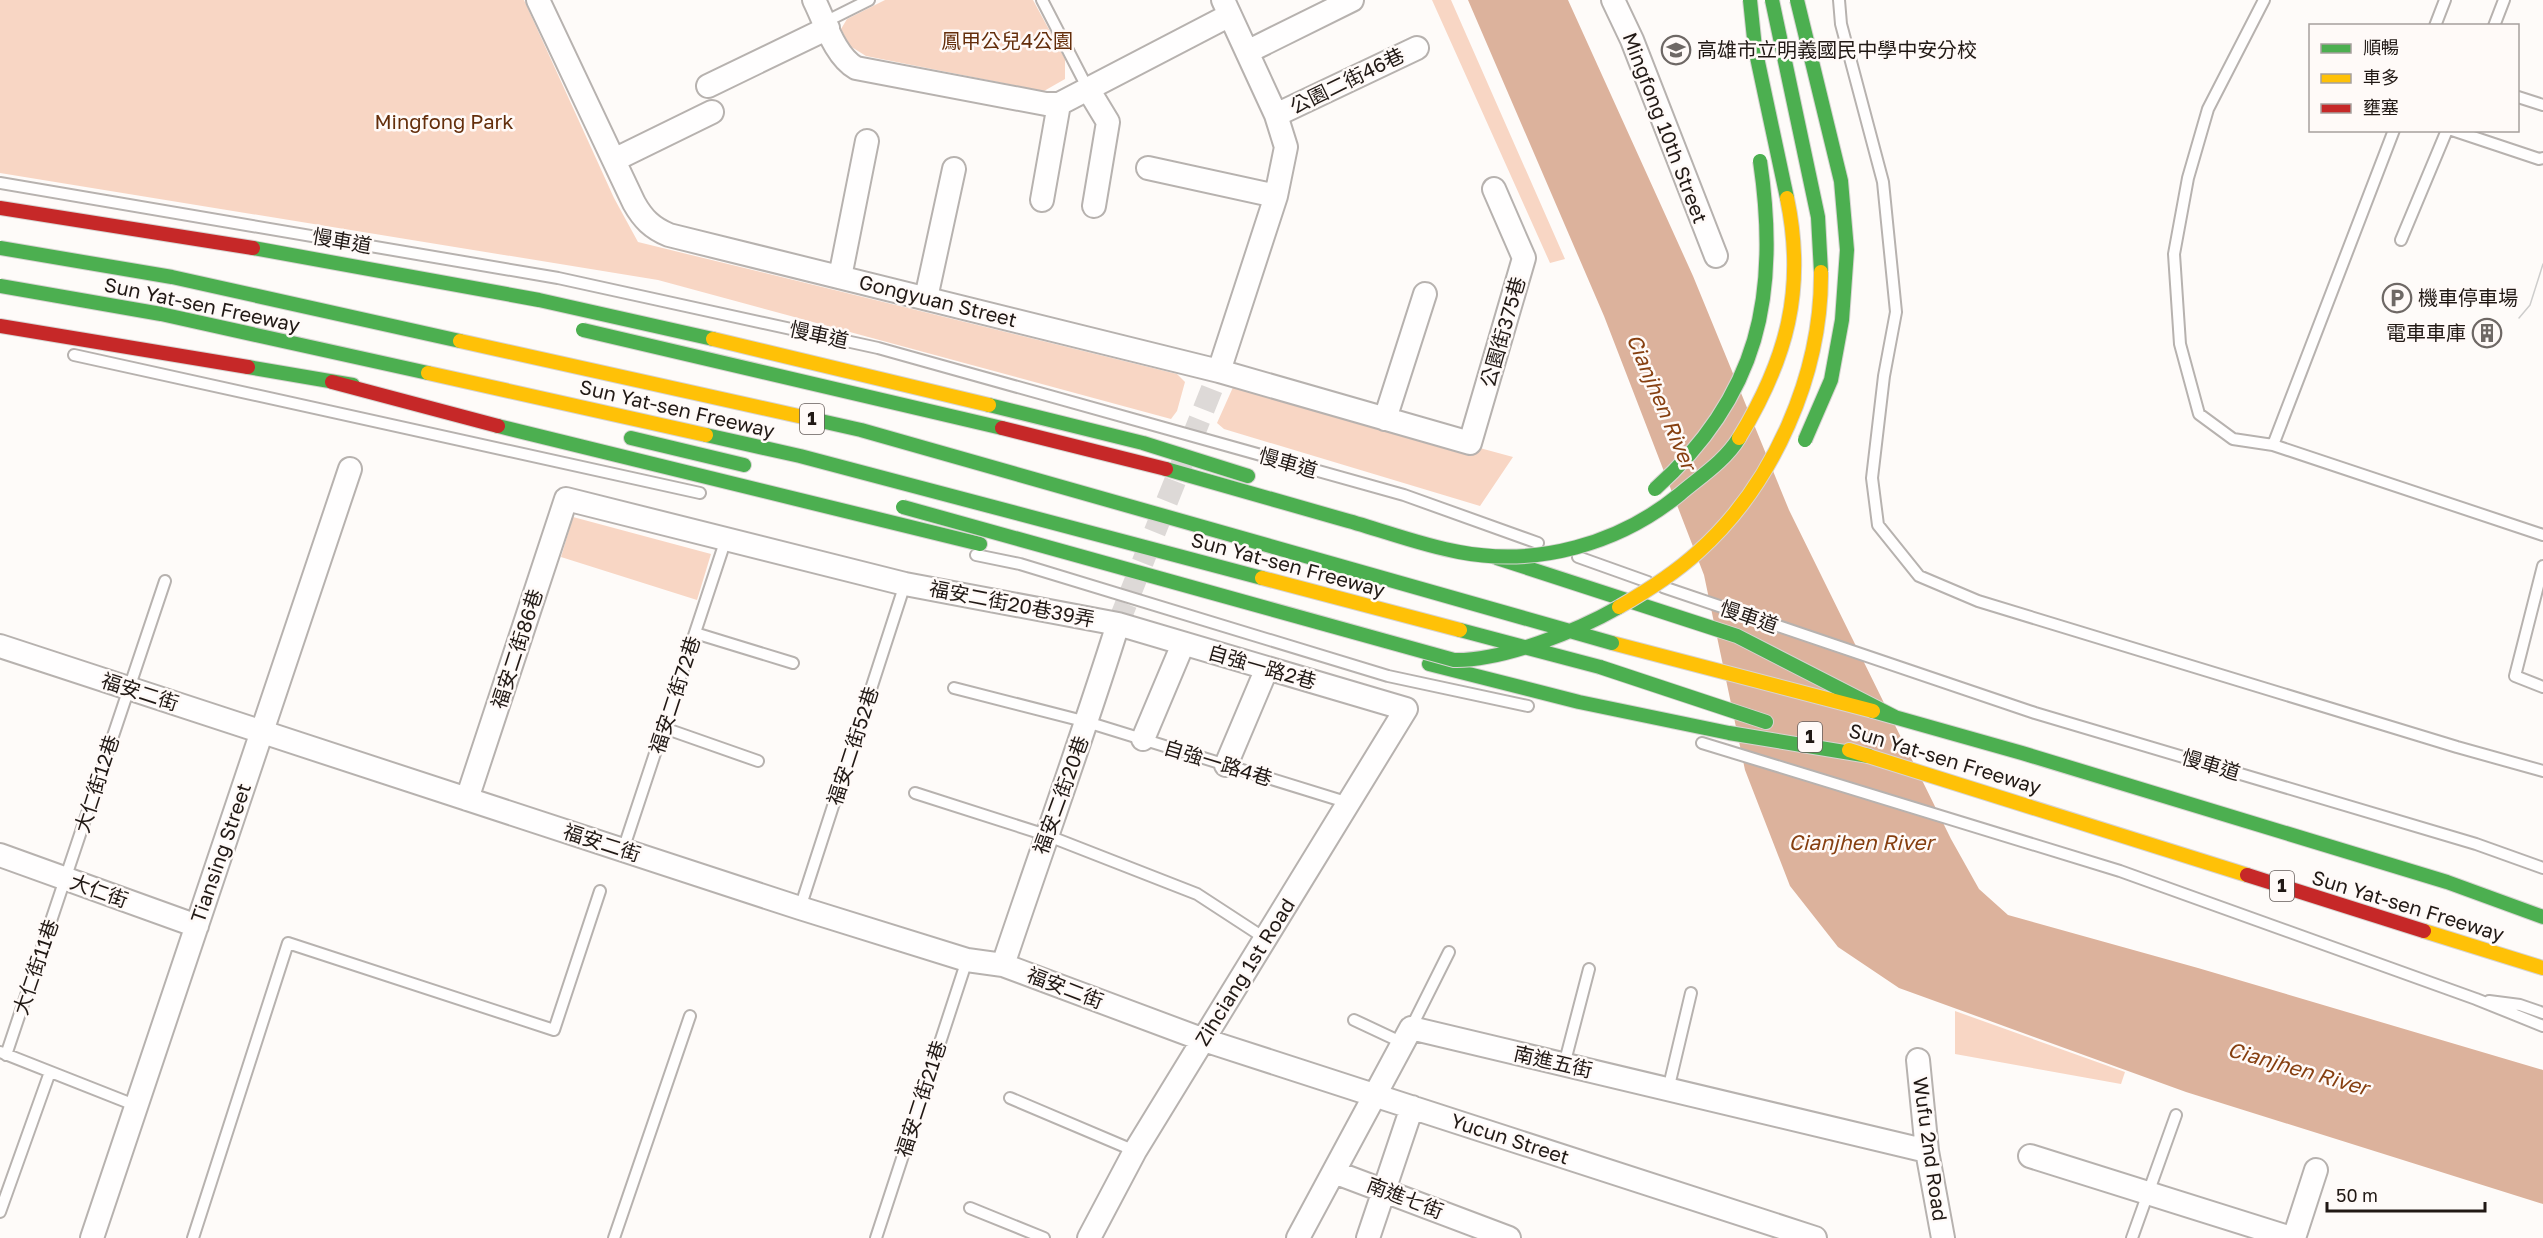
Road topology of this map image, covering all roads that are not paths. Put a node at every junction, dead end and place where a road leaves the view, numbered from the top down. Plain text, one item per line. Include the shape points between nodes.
1 (538, 0) edge
2 (814, 0) edge
3 (869, 0) edge
4 (1042, 0) edge
5 (1352, 0) edge
6 (1613, 0) edge
7 (1750, 0) edge
8 (1772, 0) edge
9 (1797, 0) edge
10 (1839, 0) edge
11 (2264, 0) edge
12 (2445, 0) edge
13 (2504, 0) edge
14 (1227, 8) edge
15 (2436, 24) edge
16 (2495, 24) edge
17 (827, 25) junction
18 (1417, 48) dead end
19 (1247, 52) junction
20 (708, 86) dead end
21 (1088, 89) junction
22 (2519, 98) edge
23 (1059, 104) junction
24 (2543, 105) edge
25 (712, 112) dead end
26 (1276, 115) junction
27 (2393, 132) edge
28 (2446, 132) edge
29 (2458, 132) edge
30 (867, 141) dead end
31 (1756, 143) dead end
32 (2543, 158) edge
33 (614, 160) junction
34 (1148, 168) dead end
35 (954, 169) dead end
36 (0, 183) edge
37 (1494, 189) dead end
38 (1276, 196) junction
39 (1042, 200) dead end
40 (1094, 206) dead end
41 (0, 208) edge
42 (96, 223) junction
43 (2401, 240) dead end
44 (0, 248) edge
45 (197, 253) dead end
46 (1716, 256) dead end
47 (840, 277) junction
48 (0, 286) edge
49 (1425, 294) dead end
50 (926, 298) junction
51 (0, 326) edge
52 (577, 329) dead end
53 (64, 353) dead end
54 (1219, 371) junction
55 (332, 382) junction
56 (483, 407) dead end
57 (1385, 419) junction
58 (619, 435) dead end
59 (1470, 443) joint
60 (2273, 445) junction
61 (1798, 455) dead end
62 (350, 468) dead end
63 (755, 468) dead end
64 (1265, 481) dead end
65 (717, 497) dead end
66 (1320, 498) dead end
67 (566, 499) joint
68 (1642, 499) dead end
69 (891, 504) dead end
70 (2543, 535) edge
71 (726, 539) junction
72 (1548, 539) dead end
73 (1443, 547) junction
74 (950, 549) dead end
75 (2543, 566) edge
76 (1697, 580) dead end
77 (165, 581) dead end
78 (905, 584) junction
79 (1639, 616) dead end
80 (1118, 624) junction
81 (1620, 627) dead end
82 (695, 633) junction
83 (1183, 644) junction
84 (0, 646) edge
85 (1458, 660) junction
86 (793, 663) dead end
87 (1267, 668) junction
88 (2543, 687) edge
89 (129, 688) junction
90 (954, 688) dead end
91 (1536, 707) dead end
92 (1406, 709) joint
93 (1895, 717) junction
94 (1087, 722) junction
95 (664, 728) junction
96 (262, 732) junction
97 (1143, 739) junction
98 (1695, 741) dead end
99 (1869, 756) junction
100 (759, 761) dead end
101 (1226, 765) junction
102 (2543, 771) edge
103 (915, 793) dead end
104 (467, 799) junction
105 (1349, 803) junction
106 (1046, 835) junction
107 (623, 850) junction
108 (0, 855) edge
109 (2543, 866) edge
110 (66, 879) junction
111 (2447, 882) junction
112 (600, 891) dead end
113 (800, 908) junction
114 (2543, 910) edge
115 (2543, 917) edge
116 (197, 926) junction
117 (1266, 939) junction
118 (2459, 942) junction
119 (1449, 952) dead end
120 (967, 960) junction
121 (1003, 965) junction
122 (2543, 968) edge
123 (1589, 969) dead end
124 (2543, 977) edge
125 (1691, 993) dead end
126 (2476, 999) junction
127 (2543, 1013) edge
128 (690, 1016) dead end
129 (1354, 1020) dead end
130 (2543, 1026) edge
131 (1406, 1038) junction
132 (1204, 1040) junction
133 (3, 1054) edge
134 (1918, 1060) dead end
135 (1564, 1065) junction
136 (50, 1072) junction
137 (1668, 1090) junction
138 (1375, 1095) junction
139 (1010, 1098) dead end
140 (136, 1106) junction
141 (1412, 1107) junction
142 (2176, 1115) dead end
143 (1135, 1151) junction
144 (1927, 1151) junction
145 (2030, 1156) dead end
146 (2316, 1170) dead end
147 (1334, 1172) junction
148 (1384, 1190) junction
149 (2148, 1193) junction
150 (970, 1208) dead end
151 (0, 1212) edge
152 (92, 1238) edge
153 (194, 1238) edge
154 (614, 1238) edge
155 (876, 1238) edge
156 (1044, 1238) edge
157 (1089, 1238) edge
158 (1298, 1238) edge
159 (1368, 1238) edge
160 (1509, 1238) edge
161 (1815, 1238) edge
162 (1943, 1238) edge
163 (2132, 1238) edge
164 (2292, 1238) edge

1 - 33 street, Gongyuan Street
2 - 17 street
3 - 17 lane
4 - 21 lane
5 - 19 street
6 - 46 street, Mingfong 10th Street via 1632,39
7 - 73 highway, bridge via 1755,48 1791,217 1794,280 1783,347 1752,419 1736,443 1682,495 1606,537 1547,554 1512,556
8 - 85 highway, bridge via 1818,217 1821,277 1818,330 1806,381 1768,465 1716,536 1643,595 1534,645
9 - 61 highway, bridge via 1841,181 1847,250 1842,320 1831,380
10 - 102 lane via 1841,24 1882,182 1896,312 1872,478 1878,525 1919,576 1978,601
11 - 60 lane via 2208,109 2188,178 2174,254 2180,344 2199,414 2233,439
12 - 15 lane
13 - 16 lane
14 - 19 street
14 - 21 street
17 - 20 street
17 - 23 street via 848,63 856,69
18 - 26 street, 公園二街46巷
19 - 26 street
21 - 23 street
21 - 40 street via 1108,122
22 - 24 lane
23 - 39 street
25 - 33 street
26 - 38 street via 1286,147
27 - 60 lane
28 - 43 lane
29 - 32 lane
30 - 47 street
31 - 68 highway, bridge via 1767,246 1767,280 1756,331 1734,390 1713,427 1677,470
33 - 47 street, Gongyuan Street via 642,218 656,230
34 - 38 street
35 - 50 street
36 - 109 lane, 慢車道 via 558,278 878,348 1404,495 1689,597 2035,713
37 - 59 street, 公園街375巷 via 1524,258
38 - 54 street
41 - 42 highway
42 - 45 highway
42 - 64 highway via 551,303 832,366 1132,441
44 - 93 highway, Sun Yat-sen Freeway / 1, bridge via 172,277 861,430 1612,643
47 - 50 street, Gongyuan Street
48 - 99 highway, Sun Yat-sen Freeway / 1, bridge via 161,314 800,456 1600,668
49 - 57 street
50 - 54 street, Gongyuan Street
51 - 55 highway
52 - 73 highway, bridge via 1114,454
53 - 65 lane
54 - 57 street, Gongyuan Street
55 - 56 highway
55 - 99 highway via 598,452 1152,585 1579,702 1729,733
57 - 59 street, Gongyuan Street
58 - 63 highway
60 - 70 lane
62 - 96 street, Tiansing Street
66 - 93 highway via 1737,636
67 - 71 street, 福安二街20巷39弄
67 - 104 street, 福安二街86巷
69 - 85 highway, bridge
71 - 78 street, 福安二街20巷39弄
71 - 82 lane, 福安二街72巷
72 - 73 highway via 1491,547
74 - 91 lane via 1020,564 1388,676
75 - 88 lane via 2515,676
76 - 79 highway
77 - 89 lane, 大仁街12巷
78 - 80 street, 福安二街20巷39弄
78 - 113 lane, 福安二街52巷
80 - 83 street, 自強一路2巷
80 - 94 street, 福安二街20巷
81 - 85 highway, bridge via 1579,646 1534,658 1496,663
82 - 86 lane
82 - 95 lane, 福安二街72巷
83 - 87 street, 自強一路2巷
83 - 97 street
84 - 89 street, 福安二街
87 - 92 street, 自強一路2巷
87 - 101 street
89 - 96 street, 福安二街
89 - 110 lane, 大仁街12巷
90 - 94 lane, 自強一路4巷
92 - 105 street, Zihciang 1st Road
93 - 111 highway, Sun Yat-sen Freeway / 1
94 - 97 lane, 自強一路4巷
94 - 106 street, 福安二街20巷
95 - 100 lane
95 - 107 lane, 福安二街72巷
96 - 104 street, 福安二街
96 - 116 street, Tiansing Street
97 - 101 lane, 自強一路4巷
98 - 126 lane via 2120,871
99 - 118 highway, Sun Yat-sen Freeway / 1
101 - 105 lane, 自強一路4巷
103 - 106 lane
104 - 107 street, 福安二街
105 - 117 street, Zihciang 1st Road
106 - 117 lane via 1197,894
106 - 121 street, 福安二街20巷
107 - 113 street, 福安二街
108 - 110 street, 大仁街
110 - 116 street, 大仁街
110 - 133 lane, 大仁街11巷
111 - 114 highway
111 - 115 highway, Sun Yat-sen Freeway / 1
112 - 153 lane via 554,1030 288,943
113 - 120 street, 福安二街
116 - 140 street, Tiansing Street
117 - 132 street, Zihciang 1st Road
118 - 122 highway, Sun Yat-sen Freeway / 1
118 - 124 highway
119 - 131 lane
120 - 121 street, 福安二街
120 - 155 lane, 福安二街21巷
121 - 132 street, 福安二街
123 - 135 lane
125 - 137 lane
126 - 127 lane via 2520,1005
126 - 130 lane
128 - 154 lane
129 - 131 lane
131 - 135 street, 南進五街 via 1411,1028
131 - 138 street
132 - 138 street, Yucun Street
132 - 143 street, Zihciang 1st Road
133 - 136 lane
134 - 144 street, Wufu 2nd Road
135 - 137 street, 南進五街
136 - 140 lane
136 - 151 lane
137 - 144 street, 南進五街
138 - 141 street, Yucun Street
138 - 147 street
139 - 143 lane
140 - 152 street, Tiansing Street
141 - 148 street
141 - 161 street, Yucun Street
142 - 149 lane
143 - 157 street, Zihciang 1st Road
144 - 162 street, Wufu 2nd Road
145 - 149 street
146 - 164 street
147 - 148 street, 南進七街
147 - 158 street
148 - 159 street
148 - 160 street, 南進七街
149 - 163 lane
149 - 164 street
150 - 156 lane

